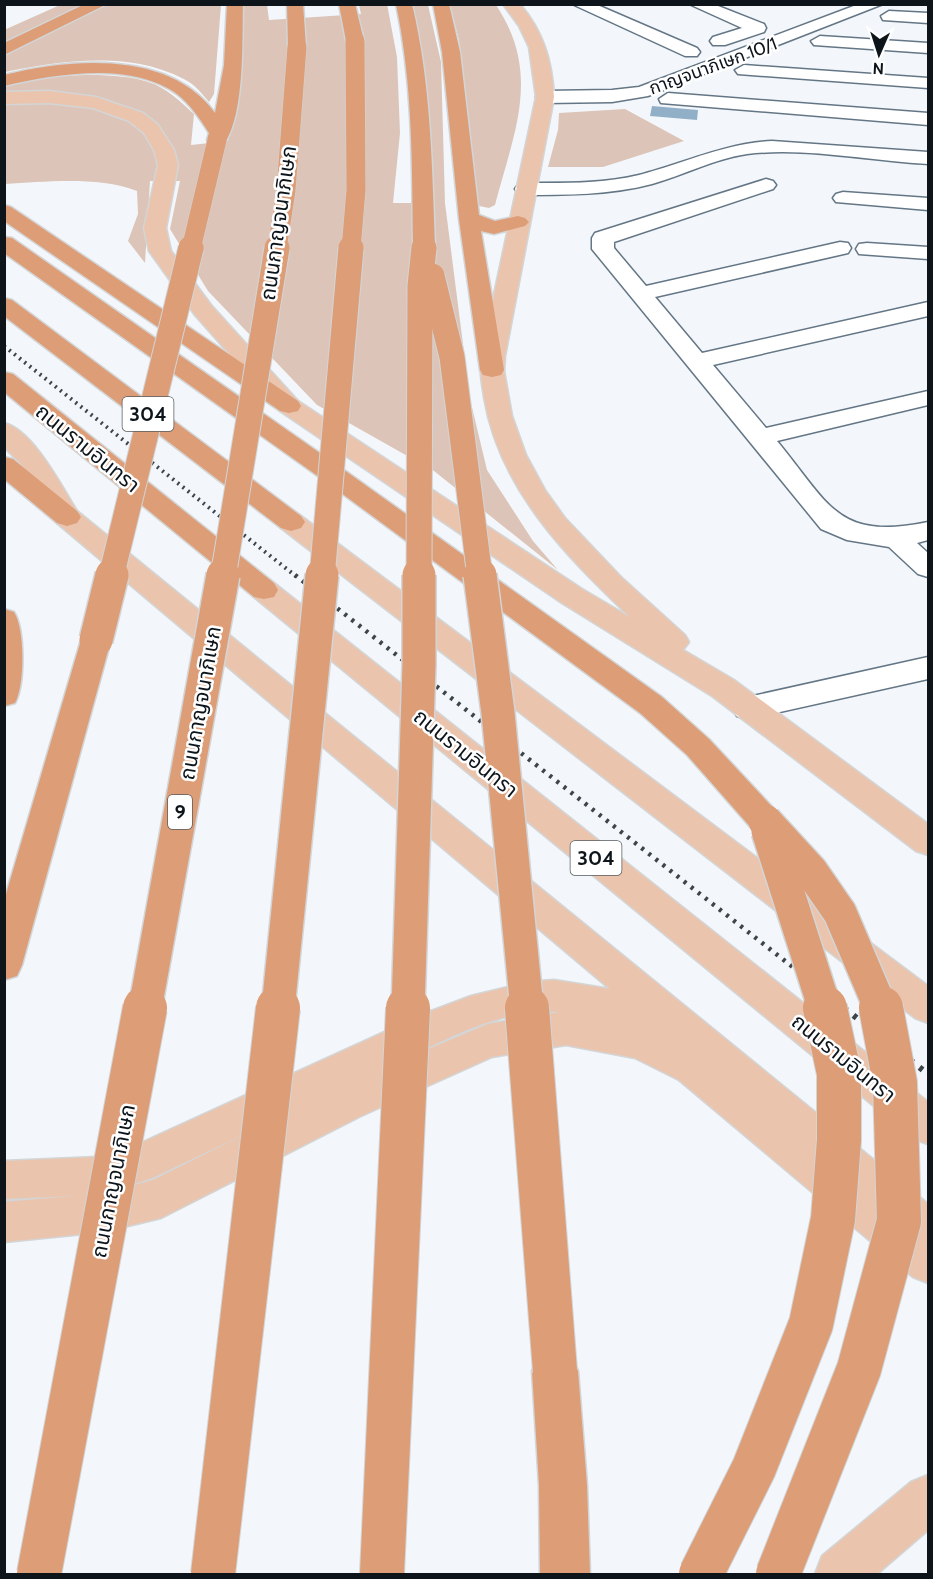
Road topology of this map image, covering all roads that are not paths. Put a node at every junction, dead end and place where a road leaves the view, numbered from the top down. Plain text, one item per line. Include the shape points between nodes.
1 (99, 4) edge
2 (235, 4) edge
3 (295, 4) edge
4 (347, 4) edge
5 (404, 4) edge
6 (441, 4) edge
7 (511, 4) edge
8 (580, 4) edge
9 (697, 4) edge
10 (875, 4) edge
11 (890, 16) dead end
12 (928, 18) edge
13 (777, 21) dead end
14 (678, 27) dead end
15 (758, 28) junction
16 (820, 41) dead end
17 (713, 43) junction
18 (928, 48) edge
19 (4, 50) edge
20 (691, 52) junction
21 (712, 67) junction
22 (744, 70) dead end
23 (4, 81) edge
24 (928, 83) edge
25 (545, 97) junction
26 (4, 98) edge
27 (668, 99) dead end
28 (928, 119) edge
29 (218, 136) junction
30 (928, 158) edge
31 (766, 185) dead end
32 (525, 189) junction
33 (843, 198) dead end
34 (928, 204) edge
35 (4, 211) edge
36 (469, 219) junction
37 (518, 222) junction
38 (4, 243) edge
39 (424, 246) junction
40 (840, 248) dead end
41 (867, 249) dead end
42 (928, 253) edge
43 (640, 294) junction
44 (4, 305) edge
45 (928, 309) edge
46 (699, 361) junction
47 (492, 370) junction
48 (4, 379) edge
49 (928, 398) edge
50 (289, 406) junction
51 (4, 431) edge
52 (762, 437) junction
53 (4, 465) edge
54 (67, 517) junction
55 (291, 522) joint
56 (928, 531) edge
57 (898, 540) junction
58 (928, 568) edge
59 (264, 590) joint
60 (4, 619) edge
61 (928, 668) edge
62 (723, 688) junction
63 (4, 695) edge
64 (748, 708) junction
65 (765, 821) junction
66 (928, 842) edge
67 (4, 965) edge
68 (928, 1007) edge
69 (702, 1043) junction
70 (928, 1126) edge
71 (4, 1180) edge
72 (4, 1222) edge
73 (928, 1230) edge
74 (928, 1262) edge
75 (928, 1499) edge
76 (39, 1575) edge
77 (213, 1575) edge
78 (382, 1575) edge
79 (565, 1575) edge
80 (701, 1575) edge
81 (778, 1575) edge
82 (840, 1575) edge

1 - 19 highway
2 - 29 highway via 233,64
3 - 76 highway, ถนนกาญจนาภิเษก / 9, bridge via 297,46 286,190 241,474
4 - 77 highway, bridge via 355,41 356,190 332,491
5 - 39 highway via 415,53 420,103
6 - 36 highway via 452,52
7 - 25 main road via 537,41
8 - 20 street, กาญจนาภิเษก 10/1
9 - 15 street
10 - 21 street, กาญจนาภิเษก 10/1
11 - 12 street
13 - 15 street
14 - 17 street
15 - 17 street
16 - 18 street
17 - 20 street
20 - 21 street, กาญจนาภิเษก 10/1 via 690,57
21 - 25 street, กาญจนาภิเษก 10/1 via 642,92
22 - 24 street
23 - 29 highway via 68,69 141,75 178,86 193,97
25 - 32 main road
26 - 50 main road via 69,98 115,108 151,129 168,165 155,228 160,251 203,309
27 - 28 street
29 - 67 highway, bridge via 106,604
30 - 32 street via 751,147 720,152 630,183
31 - 43 street via 603,238 603,249
32 - 37 main road
33 - 34 street
35 - 50 highway
36 - 37 highway via 494,228
36 - 47 highway
37 - 47 main road
38 - 65 highway via 651,705 698,747
39 - 78 highway, bridge via 420,286 419,665 412,904
39 - 79 highway, bridge via 452,357 498,713 536,1105 563,1485
40 - 43 street
41 - 42 street
43 - 46 street
44 - 55 highway, 304
45 - 46 street
46 - 52 street
47 - 62 main road via 502,426 533,497 558,530 605,578
48 - 59 highway, ถนนรามอินทรา / 304
49 - 52 street
50 - 62 main road via 562,590
51 - 54 main road via 32,461
52 - 57 street via 831,523 863,537
53 - 54 highway
54 - 69 main road
55 - 68 main road, 304
56 - 57 street
57 - 58 street
59 - 70 main road, ถนนรามอินทรา / 304
60 - 63 highway
61 - 64 street
62 - 64 main road
64 - 66 main road
65 - 80 highway, bridge via 824,1005 839,1073 833,1218 811,1324 754,1468
65 - 81 highway, bridge via 811,871 840,913 880,1003 895,1083 899,1164 898,1221 859,1369
69 - 71 main road via 633,1011 603,1002 544,996 511,998 439,1024 138,1164 98,1176
69 - 73 main road
72 - 74 main road via 64,1219 161,1198 347,1102 488,1041 566,1028 640,1042 693,1068
75 - 82 main road

